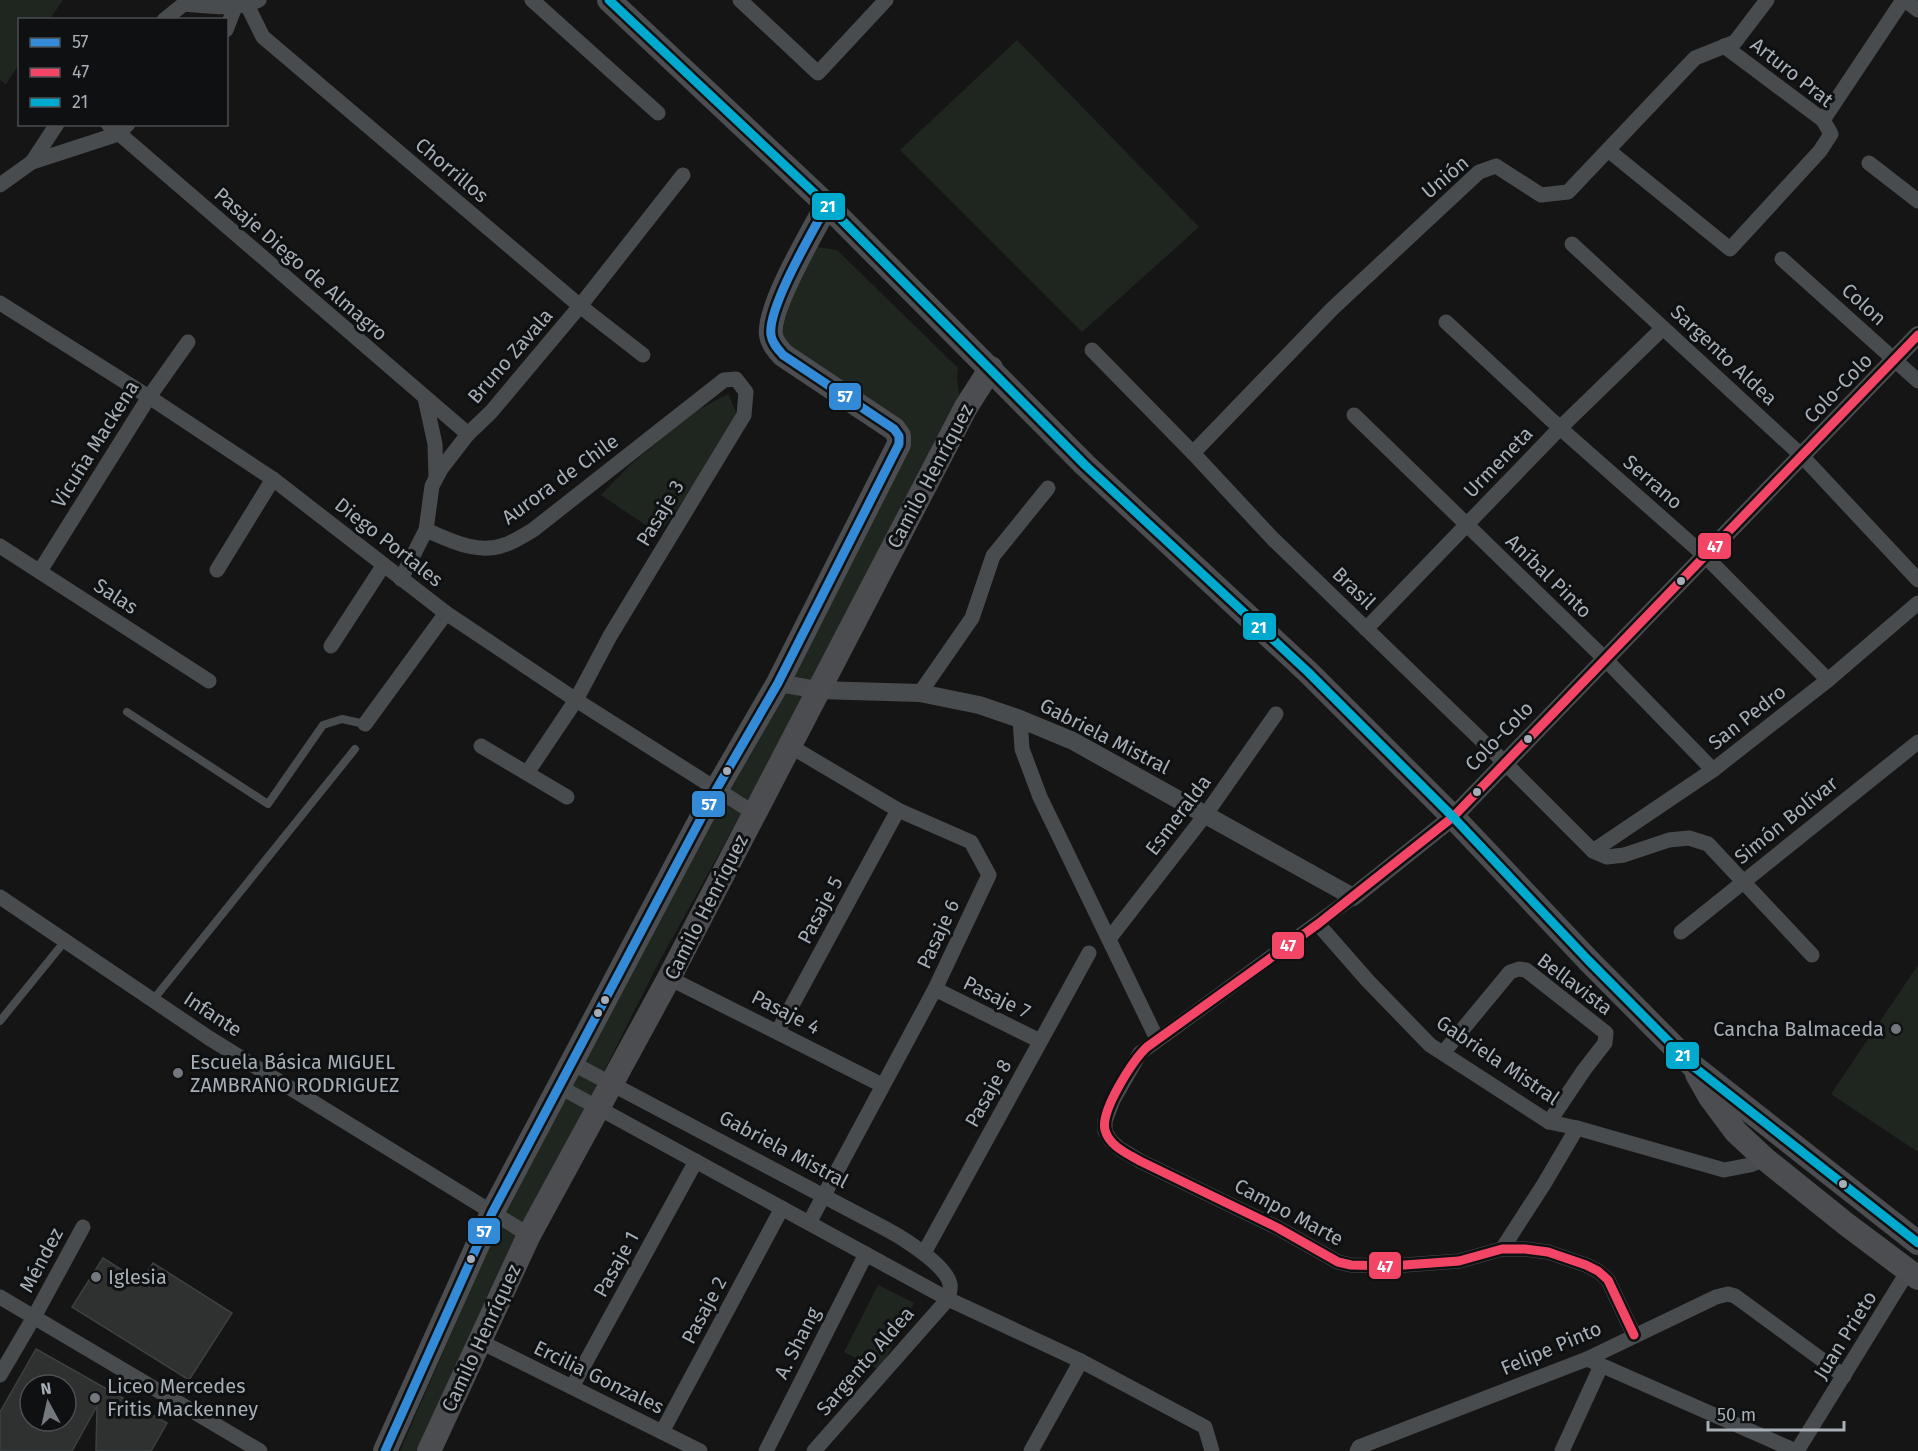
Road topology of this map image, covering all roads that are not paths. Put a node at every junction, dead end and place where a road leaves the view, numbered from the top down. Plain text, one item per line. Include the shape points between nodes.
1 (532, 0) edge
2 (609, 0) edge
3 (740, 0) edge
4 (886, 0) edge
5 (1767, 0) edge
6 (1904, 0) edge
7 (247, 3) edge
8 (1918, 10) edge
9 (166, 18) edge
10 (228, 27) edge
11 (1724, 46) junction
12 (658, 113) dead end
13 (1823, 120) junction
14 (56, 126) edge
15 (118, 128) edge
16 (1608, 150) junction
17 (32, 162) junction
18 (1869, 163) dead end
19 (683, 175) dead end
20 (0, 185) edge
21 (1918, 201) edge
22 (826, 205) junction
23 (1572, 244) dead end
24 (1782, 259) dead end
25 (0, 303) edge
26 (580, 306) junction
27 (1446, 322) dead end
28 (1663, 328) junction
29 (1918, 335) edge
30 (188, 342) dead end
31 (1092, 350) dead end
32 (643, 355) dead end
33 (1895, 360) junction
34 (991, 368) junction
35 (1918, 381) edge
36 (704, 395) joint
37 (149, 397) junction
38 (425, 398) junction
39 (1354, 415) dead end
40 (1560, 428) junction
41 (468, 434) junction
42 (1193, 453) junction
43 (1802, 456) junction
44 (436, 477) junction
45 (273, 479) junction
46 (1047, 488) dead end
47 (1466, 525) junction
48 (426, 530) junction
49 (0, 546) edge
50 (1705, 556) junction
51 (383, 566) junction
52 (217, 570) dead end
53 (40, 571) junction
54 (401, 579) junction
55 (1918, 580) edge
56 (1918, 603) edge
57 (446, 613) junction
58 (1366, 629) junction
59 (332, 646) dead end
60 (1605, 659) junction
61 (1828, 680) junction
62 (209, 681) dead end
63 (778, 683) junction
64 (818, 690) junction
65 (920, 693) junction
66 (576, 700) junction
67 (127, 712) dead end
68 (1276, 714) dead end
69 (1020, 719) junction
70 (366, 724) joint
71 (1918, 742) edge
72 (481, 746) dead end
73 (790, 746) junction
74 (355, 749) dead end
75 (1505, 763) junction
76 (1713, 770) junction
77 (527, 773) junction
78 (716, 790) junction
79 (567, 797) dead end
80 (898, 810) junction
81 (754, 813) junction
82 (1206, 814) junction
83 (1453, 817) junction
84 (1593, 851) junction
85 (1742, 882) junction
86 (0, 897) edge
87 (1353, 897) junction
88 (1318, 924) junction
89 (1681, 932) dead end
90 (1109, 939) junction
91 (65, 941) junction
92 (1089, 953) dead end
93 (1812, 955) dead end
94 (669, 978) junction
95 (935, 989) junction
96 (153, 1000) junction
97 (0, 1021) edge
98 (778, 1031) junction
99 (1157, 1040) junction
100 (1040, 1041) junction
101 (1443, 1053) junction
102 (572, 1063) junction
103 (1694, 1067) junction
104 (611, 1085) junction
105 (882, 1085) junction
106 (560, 1087) junction
107 (599, 1108) junction
108 (1549, 1122) junction
109 (1577, 1128) junction
110 (1111, 1141) joint
111 (1765, 1159) junction
112 (696, 1161) junction
113 (823, 1195) junction
114 (782, 1208) junction
115 (492, 1213) junction
116 (809, 1223) junction
117 (83, 1227) dead end
118 (529, 1235) junction
119 (1918, 1243) edge
120 (1502, 1249) junction
121 (924, 1253) junction
122 (866, 1254) junction
123 (1913, 1275) edge
124 (0, 1297) edge
125 (948, 1299) junction
126 (34, 1317) junction
127 (1634, 1335) junction
128 (479, 1341) junction
129 (1081, 1361) junction
130 (1594, 1362) junction
131 (0, 1375) edge
132 (1844, 1376) junction
133 (572, 1387) junction
134 (662, 1432) junction
135 (434, 1449) edge
136 (260, 1451) edge
137 (385, 1451) edge
138 (700, 1451) edge
139 (766, 1451) edge
140 (814, 1451) edge
141 (1031, 1451) edge
142 (1212, 1451) edge
143 (1357, 1451) edge
144 (1562, 1451) edge
145 (1796, 1451) edge

1 - 12 street
2 - 22 main road
3 - 4 street via 818,73
5 - 11 street, Unión via 1736,42
6 - 8 street
6 - 13 street
7 - 9 street via 183,4
7 - 10 street
7 - 26 street, Chorrillos via 263,37
11 - 13 street, Arturo Prat
11 - 16 street, Unión via 1695,58
13 - 16 street, Arturo Prat via 1831,134 1820,151 1730,249
14 - 17 street
15 - 17 street
15 - 38 street, Pasaje Diego de Almagro
16 - 42 street, Unión via 1568,192 1541,195 1496,166 1479,172 1332,309
17 - 20 street
18 - 21 street
19 - 26 street, Bruno Zavala
22 - 34 main road
22 - 63 main road, Camilo Henríquez via 787,281 771,334 783,355 894,429 899,444
23 - 28 street, Sargento Aldea
24 - 33 street, Colon
25 - 37 street, Diego Portales
26 - 32 street, Chorrillos
26 - 41 street, Bruno Zavala
27 - 40 street, Serrano
28 - 40 street, Urmeneta
28 - 43 street, Sargento Aldea
29 - 33 street, Colo-Colo
30 - 37 street, Vicuña Mackena
31 - 42 street, Brasil
33 - 35 street, Colon
33 - 43 street, Colo-Colo
34 - 64 main road, Camilo Henríquez via 966,407
34 - 83 main road via 1085,465 1308,672
36 - 48 street, Aurora de Chile via 533,530 503,546 480,549
36 - 66 street, Pasaje 3 via 724,380 736,379 746,392 744,415 610,636
37 - 45 street, Diego Portales
37 - 53 street, Vicuña Mackena
38 - 41 street, Pasaje Diego de Almagro
38 - 44 street via 434,436
39 - 47 street, Aníbal Pinto
40 - 47 street, Urmeneta
40 - 50 street, Serrano
41 - 44 street, Bruno Zavala
42 - 58 street, Brasil via 1273,539
43 - 50 street, Colo-Colo
43 - 55 street, Sargento Aldea
44 - 48 street, Bruno Zavala
45 - 51 street, Diego Portales
45 - 52 street
46 - 65 street via 993,556 972,618
47 - 58 street, Urmeneta
47 - 60 street, Aníbal Pinto
48 - 54 street, Bruno Zavala
49 - 53 street, Salas
50 - 60 street, Colo-Colo
50 - 61 street, Serrano
51 - 54 street, Diego Portales
51 - 59 street
53 - 62 street, Salas
54 - 57 street, Diego Portales
56 - 61 street, San Pedro
57 - 66 street, Diego Portales
57 - 70 street
58 - 75 street, Brasil
60 - 75 street, Colo-Colo
60 - 76 street, Aníbal Pinto
61 - 76 street, San Pedro
63 - 64 street, Gabriela Mistral
63 - 78 main road, Camilo Henríquez
64 - 65 street, Gabriela Mistral
64 - 73 main road, Camilo Henríquez
65 - 69 street, Gabriela Mistral via 979,705
66 - 77 street
66 - 78 street, Diego Portales
67 - 70 lane via 268,804 323,725 342,719
68 - 82 street, Esmeralda
69 - 82 street, Gabriela Mistral via 1073,741
69 - 90 street via 1026,761
71 - 85 street, Simón Bolívar
72 - 77 street
73 - 80 street, Pasaje 6
73 - 81 main road, Camilo Henríquez
74 - 96 lane
75 - 83 street, Colo-Colo
75 - 84 street, Brasil
76 - 84 street, San Pedro
77 - 79 street
78 - 81 street, Diego Portales
78 - 102 main road, Camilo Henríquez
80 - 95 street, Pasaje 6 via 971,842 989,875
80 - 98 street, Pasaje 5
81 - 94 main road, Camilo Henríquez
82 - 87 street, Gabriela Mistral
82 - 90 street, Esmeralda
83 - 87 street, Colo-Colo
83 - 103 main road
84 - 85 street via 1607,857 1624,855 1669,840 1689,838 1708,844
85 - 89 street, Simón Bolívar
85 - 93 street
86 - 91 street, Infante
87 - 88 street, Colo-Colo
88 - 99 street, Colo-Colo
88 - 101 street, Gabriela Mistral via 1430,1046
90 - 99 street
91 - 96 street, Infante
91 - 97 lane
92 - 100 street, Pasaje 8
94 - 98 street, Pasaje 4
94 - 104 main road, Camilo Henríquez
95 - 100 street, Pasaje 7
95 - 105 street, Pasaje 6
96 - 115 street, Infante
98 - 105 street, Pasaje 4
99 - 110 street, Colo-Colo via 1140,1053 1107,1111 1105,1131
100 - 121 street, Pasaje 8
101 - 108 street, Gabriela Mistral
101 - 108 street, Bellavista via 1510,972 1526,970 1606,1033 1605,1043
102 - 104 street, Gabriela Mistral
102 - 106 main road, Camilo Henríquez
103 - 111 main road via 1723,1117
103 - 119 main road
104 - 107 main road, Camilo Henríquez
104 - 113 street, Gabriela Mistral
105 - 113 street, Pasaje 6
106 - 107 street
106 - 115 main road, Camilo Henríquez
107 - 112 street
107 - 118 main road, Camilo Henríquez
108 - 109 street, Gabriela Mistral
109 - 111 street, Gabriela Mistral via 1724,1170
109 - 120 street
110 - 120 street, Campo Marte via 1140,1161 1351,1266 1441,1262
111 - 123 main road
112 - 114 street
112 - 133 street, Pasaje 1
113 - 116 street, Pasaje 6
113 - 121 street, Gabriela Mistral
114 - 116 street
114 - 134 street, Pasaje 2
115 - 118 street, Infante
115 - 137 main road, Camilo Henríquez
116 - 122 street
117 - 126 street, Méndez
118 - 128 main road, Camilo Henríquez
120 - 127 street, Campo Marte via 1548,1252 1598,1271 1608,1280
121 - 125 street, Gabriela Mistral via 944,1273 950,1290
122 - 125 street
122 - 139 street, A. Shang
123 - 132 street, Juan Prieto
124 - 126 street
125 - 129 street
125 - 140 street, Sargento Aldea
126 - 131 street, Méndez
126 - 136 street
127 - 130 street, Felipe Pinto
127 - 132 street, Felipe Pinto via 1728,1294
128 - 133 street, Ercilia Gonzales
128 - 135 main road, Camilo Henríquez
129 - 141 street
129 - 142 street via 1205,1427
130 - 143 street, Felipe Pinto
130 - 144 street
130 - 145 street
132 - 145 street, Juan Prieto
133 - 134 street, Ercilia Gonzales
134 - 138 street, Ercilia Gonzales

